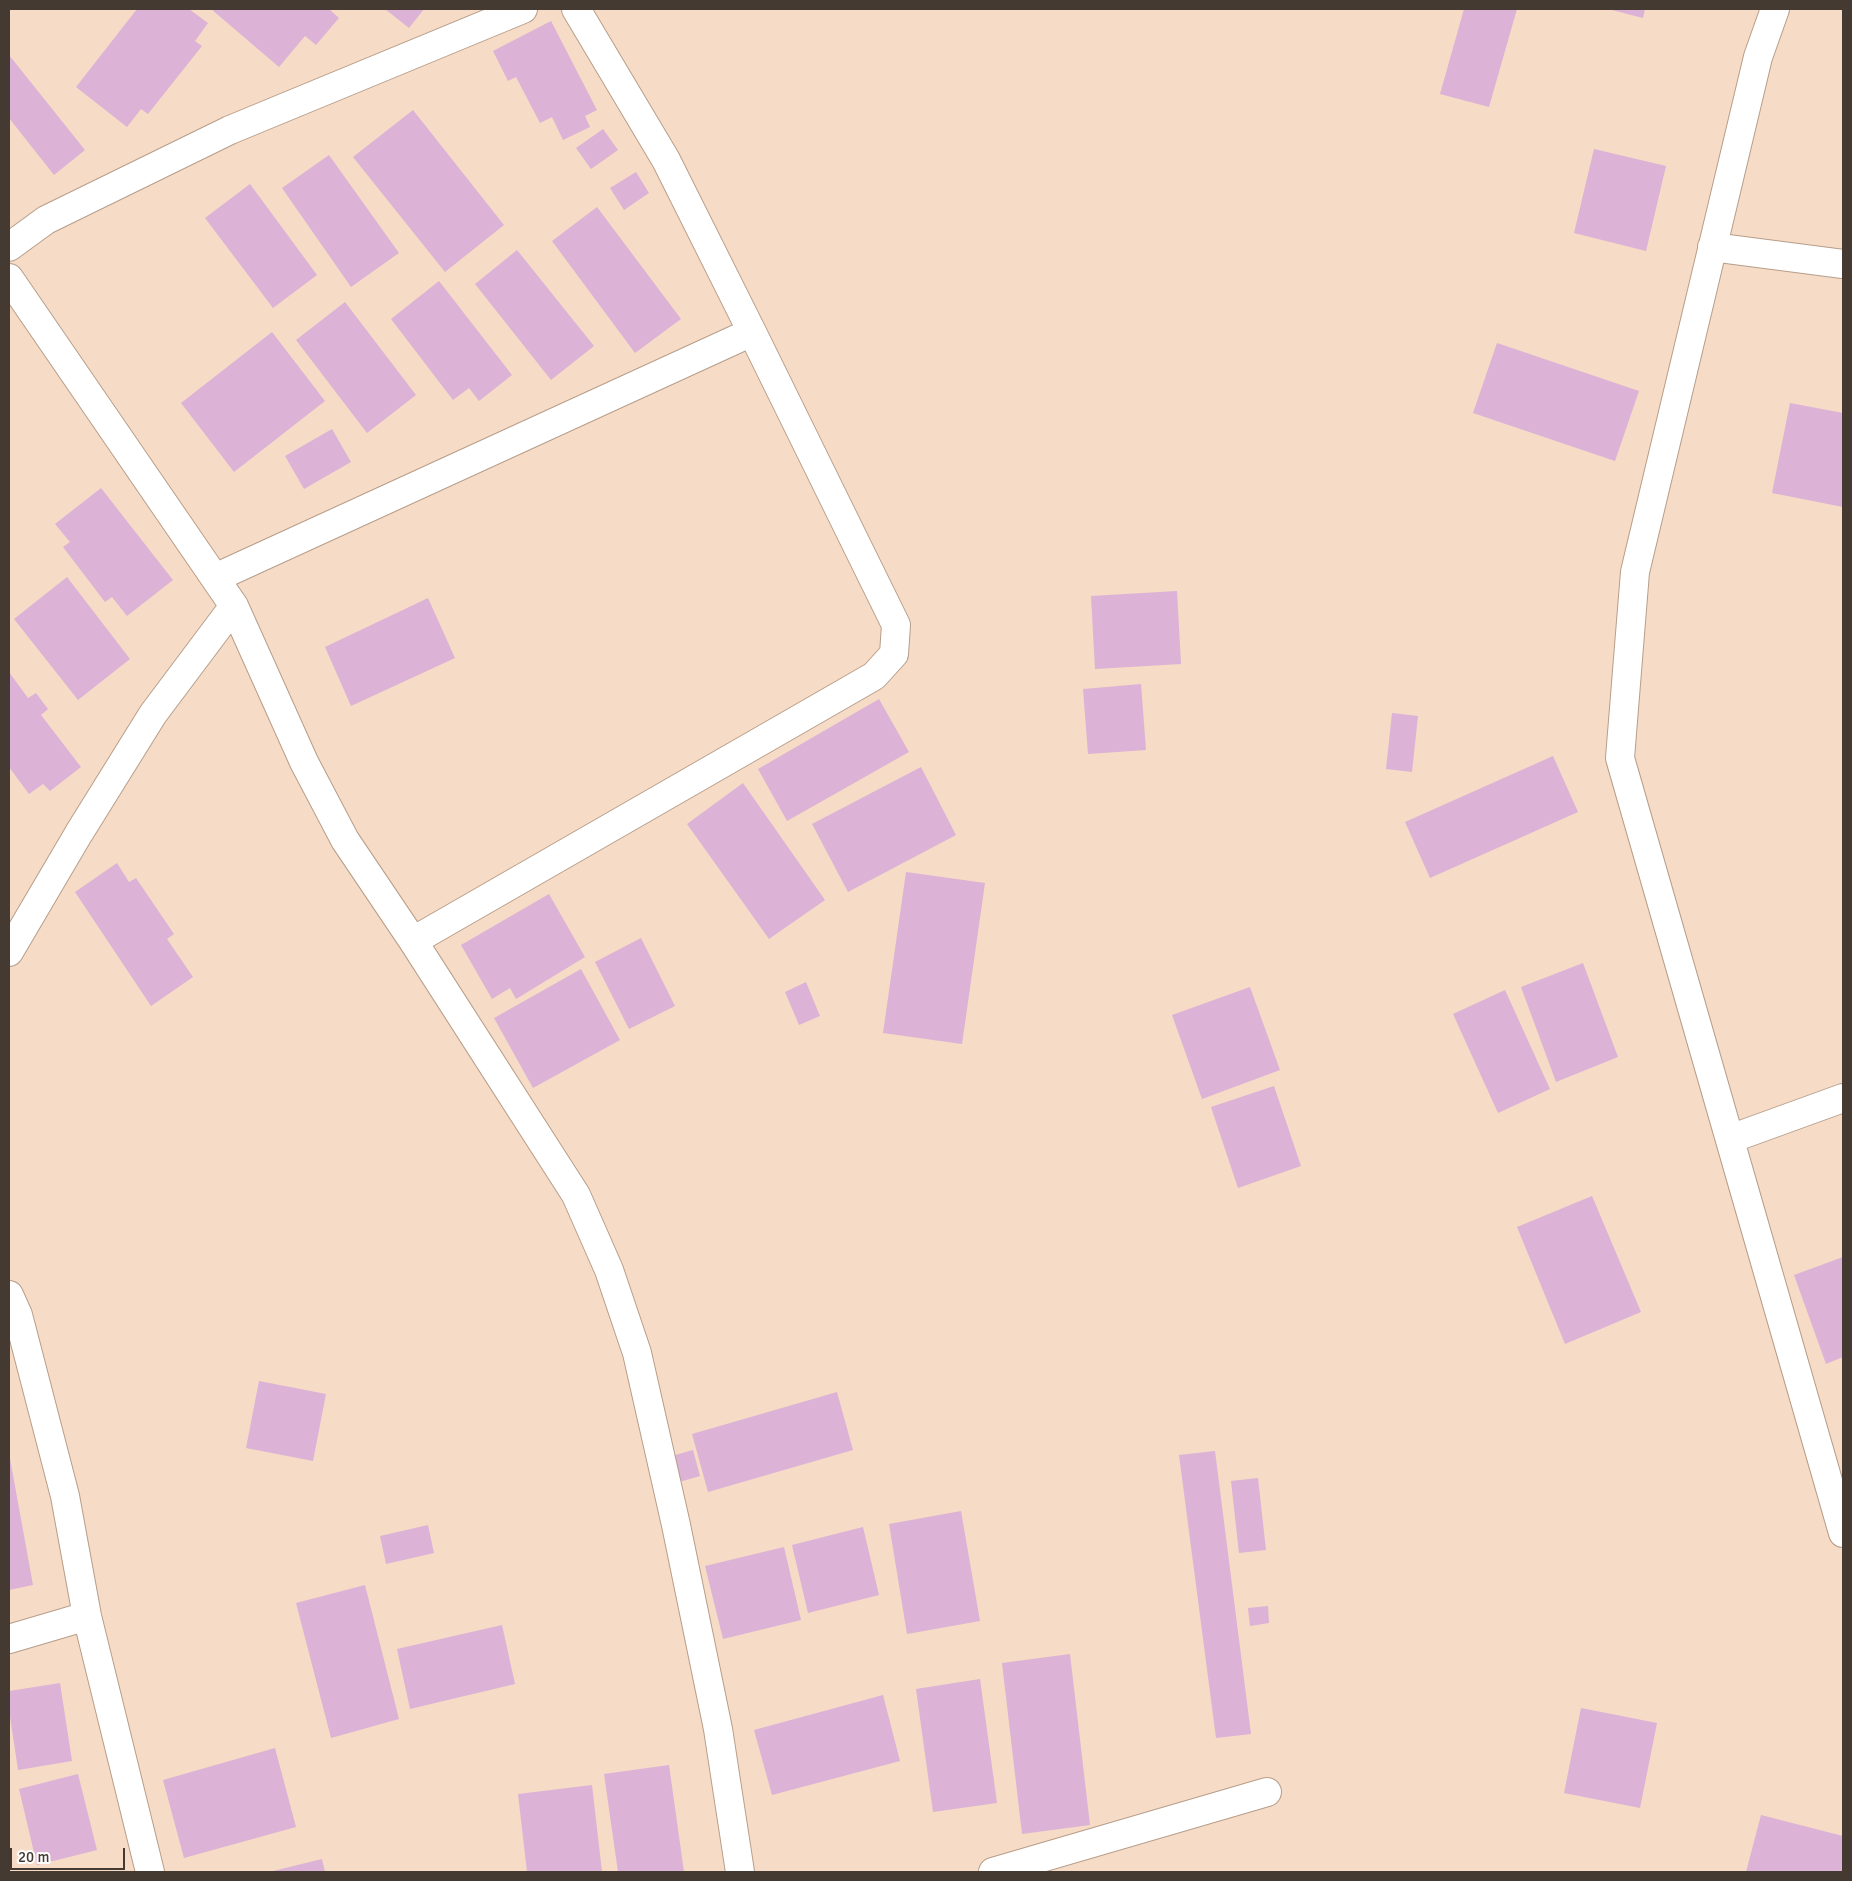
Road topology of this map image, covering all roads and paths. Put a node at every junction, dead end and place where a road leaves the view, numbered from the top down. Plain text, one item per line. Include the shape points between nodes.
1 (523, 9) edge
2 (576, 9) edge
3 (1774, 9) edge
4 (9, 247) edge
5 (1712, 247) junction
6 (1843, 264) edge
7 (9, 278) edge
8 (752, 332) junction
9 (215, 578) junction
10 (234, 606) junction
11 (414, 941) junction
12 (9, 952) edge
13 (1843, 1098) edge
14 (1730, 1139) junction
15 (9, 1295) edge
16 (1843, 1534) edge
17 (87, 1616) junction
18 (9, 1639) edge
19 (1267, 1792) dead end
20 (150, 1872) edge
21 (740, 1872) edge
22 (993, 1872) edge

1 - 4 street via 230,130 46,220
2 - 8 street via 666,160
3 - 5 street via 1758,57
5 - 6 street
5 - 14 street via 1635,572 1620,758
7 - 9 street
8 - 9 street
8 - 11 street via 896,625 894,654 874,676
9 - 10 street
10 - 11 street via 304,762 345,840
10 - 12 street via 153,714 78,833
11 - 21 street via 576,1195 612,1279 637,1353 676,1525 718,1729
13 - 14 street
14 - 16 street
15 - 17 street via 18,1315 65,1496
17 - 18 street
17 - 20 street
19 - 22 street

